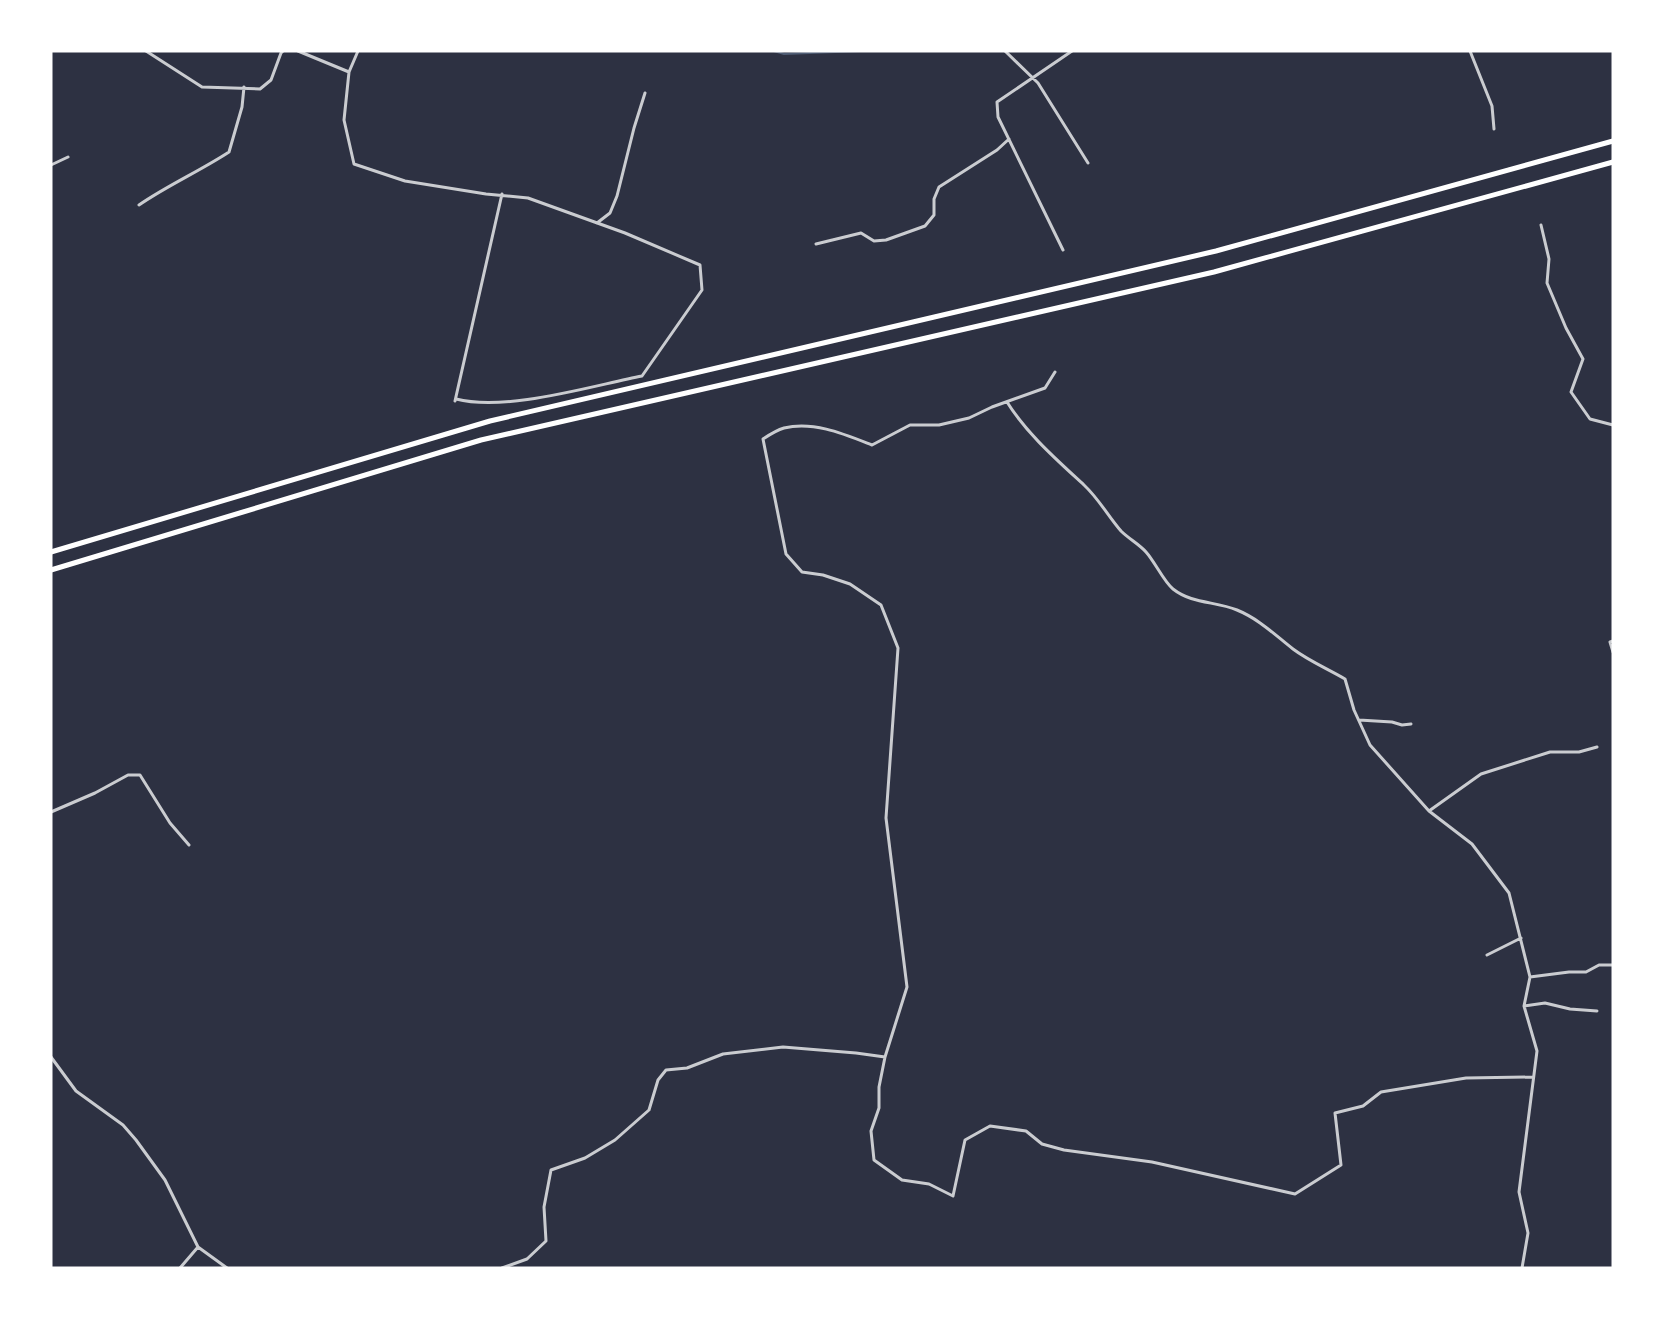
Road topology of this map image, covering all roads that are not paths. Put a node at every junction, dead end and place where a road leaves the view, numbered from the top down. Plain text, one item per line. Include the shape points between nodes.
1 (146, 51) edge
2 (284, 51) edge
3 (298, 51) edge
4 (358, 51) edge
5 (1005, 51) edge
6 (1072, 51) edge
7 (1470, 51) edge
8 (349, 72) junction
9 (1033, 78) junction
10 (244, 87) junction
11 (645, 93) dead end
12 (1494, 129) dead end
13 (1009, 139) junction
14 (1613, 141) edge
15 (68, 157) dead end
16 (1613, 162) edge
17 (1088, 163) dead end
18 (51, 165) edge
19 (502, 194) junction
20 (139, 205) dead end
21 (597, 223) junction
22 (1541, 225) dead end
23 (816, 244) dead end
24 (1063, 250) dead end
25 (1055, 372) dead end
26 (1007, 402) junction
27 (1613, 425) edge
28 (51, 552) edge
29 (51, 570) edge
30 (1613, 641) edge
31 (1613, 652) edge
32 (1359, 720) junction
33 (1411, 724) dead end
34 (1597, 747) dead end
35 (1429, 811) junction
36 (51, 812) edge
37 (189, 845) dead end
38 (1521, 938) junction
39 (1487, 955) dead end
40 (1613, 964) edge
41 (1530, 977) junction
42 (1524, 1006) junction
43 (1597, 1011) dead end
44 (51, 1057) edge
45 (885, 1057) junction
46 (1533, 1077) junction
47 (198, 1247) junction
48 (180, 1268) edge
49 (227, 1268) edge
50 (502, 1268) edge
51 (1522, 1268) edge

1 - 10 street via 202,87
2 - 10 street via 266,86
3 - 8 street
4 - 8 street
5 - 9 street
6 - 9 street
7 - 12 street via 1492,106
8 - 19 street via 344,120 354,164 405,181
9 - 13 street via 997,102 998,117
9 - 17 street
10 - 20 street via 230,152
11 - 21 street via 617,196 610,213
13 - 23 street via 939,188 934,215 925,226 886,240 874,241 861,233
13 - 24 street
14 - 28 highway via 1216,251 490,421
15 - 18 street
16 - 29 highway via 1214,272 481,440
19 - 21 street via 528,198
19 - 21 street via 456,400 500,403 642,376 702,290 700,265
22 - 27 street via 1549,259 1546,283 1584,359 1571,392 1590,418
25 - 26 street via 1045,388
26 - 32 street via 1068,472 1098,499 1126,536 1144,550 1170,587 1201,603 1236,610 1345,679
26 - 45 street via 969,418 910,425 872,445 829,429 803,426 783,429 762,439 786,554 802,572 849,584 881,605 898,648 886,819 907,987
30 - 31 street
32 - 33 street
32 - 35 street via 1370,745
34 - 35 street via 1579,752 1550,752 1481,774
35 - 38 street via 1472,844 1509,893
36 - 37 street via 128,775 140,775
38 - 39 street
38 - 41 street
40 - 41 street via 1599,965 1586,972
41 - 42 street
42 - 43 street via 1545,1003
42 - 46 street via 1537,1051
44 - 47 street via 76,1091 123,1125 136,1140 165,1180
45 - 46 street via 879,1108 871,1131 874,1160 903,1180 929,1184 953,1196 965,1140 990,1126 1026,1131 1042,1144 1064,1150 1152,1162 1295,1194 1341,1165 1335,1113 1363,1106 1381,1092 1466,1078
45 - 50 street via 783,1047 723,1054 687,1068 666,1070 658,1080 649,1110 615,1140 585,1158 551,1170 544,1207 546,1241 526,1259
46 - 51 street via 1519,1192 1528,1233
47 - 48 street
47 - 49 street

